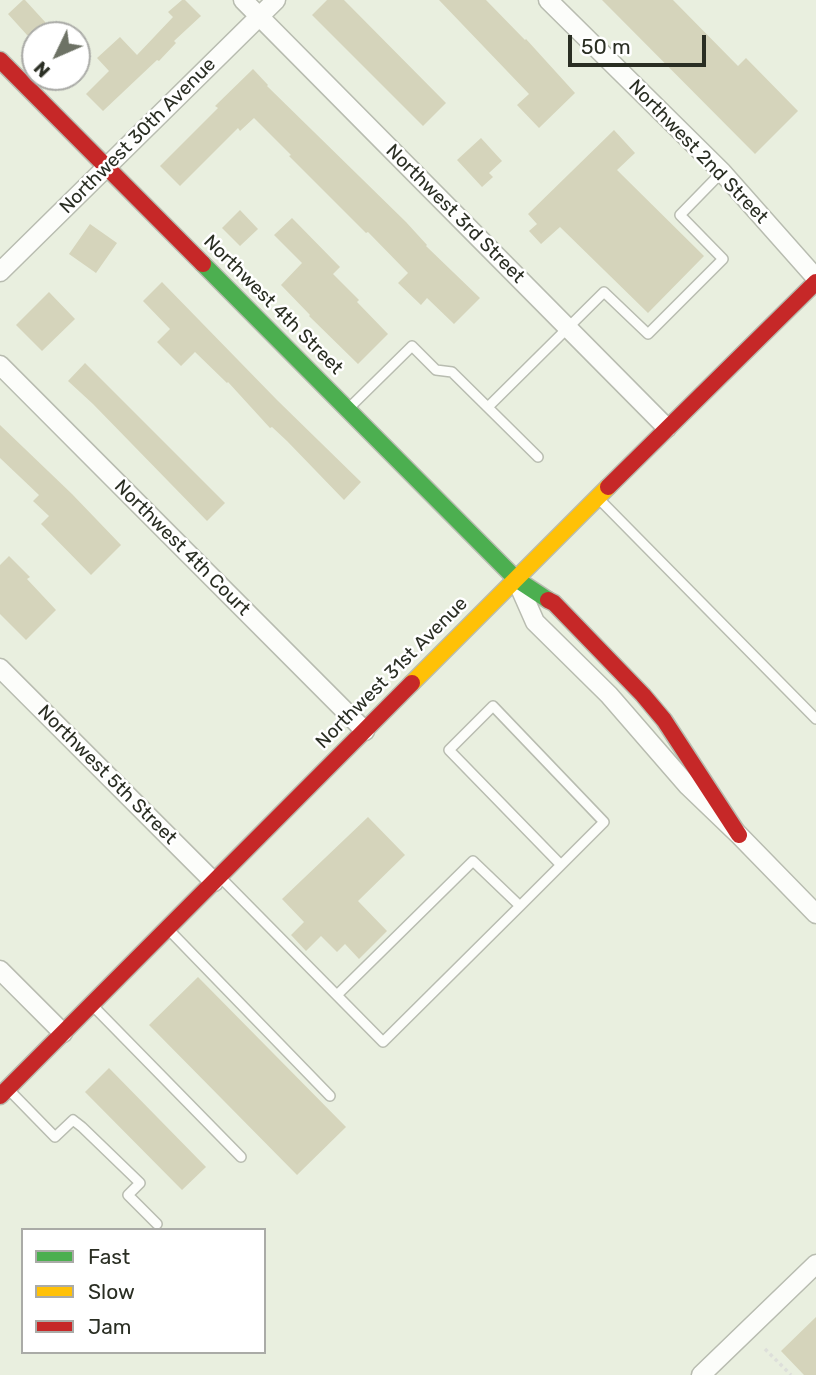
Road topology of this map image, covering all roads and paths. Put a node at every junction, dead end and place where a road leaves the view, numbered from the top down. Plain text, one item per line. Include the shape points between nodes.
1 (243, 0) edge
2 (276, 0) edge
3 (548, 0) edge
4 (259, 17) junction
5 (0, 60) edge
6 (106, 167) junction
7 (722, 172) junction
8 (0, 272) edge
9 (816, 280) edge
10 (568, 329) junction
11 (0, 365) edge
12 (488, 407) junction
13 (347, 410) junction
14 (667, 428) junction
15 (538, 457) dead end
16 (598, 498) junction
17 (516, 579) junction
18 (0, 668) edge
19 (816, 719) edge
20 (365, 731) junction
21 (739, 835) junction
22 (561, 865) junction
23 (217, 879) junction
24 (520, 906) junction
25 (816, 914) edge
26 (167, 928) junction
27 (0, 970) edge
28 (337, 995) junction
29 (91, 1004) junction
30 (63, 1033) junction
31 (4, 1092) edge
32 (330, 1096) dead end
33 (240, 1157) dead end
34 (157, 1224) dead end
35 (816, 1264) edge
36 (765, 1349) dead end
37 (701, 1375) edge
38 (791, 1375) edge

1 - 4 street, Northwest 3rd Street
2 - 4 street, Northwest 30th Avenue
3 - 7 street, Northwest 2nd Street
4 - 6 street, Northwest 30th Avenue
4 - 10 street, Northwest 3rd Street
5 - 6 main road, Northwest 4th Street
6 - 8 street, Northwest 30th Avenue
6 - 13 main road, Northwest 4th Street
7 - 9 street, Northwest 2nd Street
7 - 10 lane via 680,215 723,259 648,334 604,292
9 - 14 main road, Northwest 31st Avenue
10 - 12 lane
10 - 14 street, Northwest 3rd Street
11 - 20 street, Northwest 4th Court
12 - 13 lane via 453,372 436,369 412,346
12 - 15 lane
13 - 17 main road, Northwest 4th Street
14 - 16 main road, Northwest 31st Avenue
16 - 17 main road, Northwest 31st Avenue
16 - 19 lane
17 - 20 main road, Northwest 31st Avenue
17 - 21 street via 535,622
17 - 21 main road, Northwest 4th Street via 554,603 643,695
18 - 23 street, Northwest 5th Street
20 - 23 main road, Northwest 31st Avenue
21 - 25 street
22 - 22 lane via 604,822 493,706 449,750
22 - 24 lane
23 - 26 main road, Northwest 31st Avenue
23 - 28 lane
24 - 28 lane via 473,861
24 - 28 lane via 383,1042
26 - 29 main road, Northwest 31st Avenue
26 - 32 lane
27 - 30 street
29 - 30 main road, Northwest 31st Avenue
29 - 33 lane
30 - 31 main road, Northwest 31st Avenue
31 - 34 lane via 55,1137 73,1120 82,1127 140,1183 128,1195
35 - 37 street
36 - 38 path

